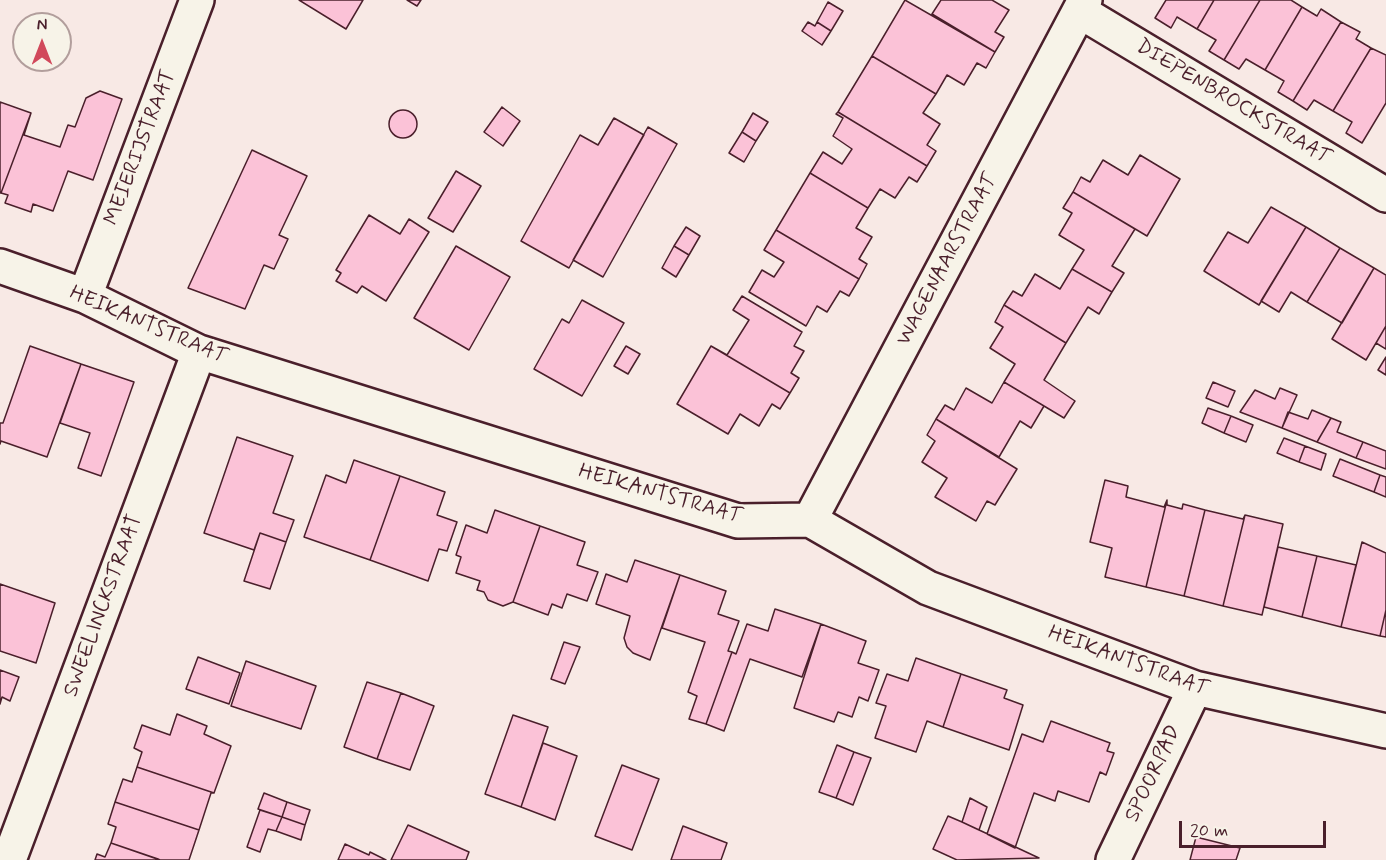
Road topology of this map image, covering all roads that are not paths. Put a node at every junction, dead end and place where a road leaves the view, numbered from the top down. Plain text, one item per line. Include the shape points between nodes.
1 (198, 0) edge
2 (1083, 6) edge
3 (1386, 195) edge
4 (0, 266) edge
5 (85, 296) junction
6 (199, 352) junction
7 (810, 520) junction
8 (1195, 688) junction
9 (1386, 731) edge
10 (9, 860) edge
11 (1113, 860) edge

1 - 5 street, MEIERIJSTRAAT
2 - 3 street, DIEPENBROCKSTRAAT
2 - 7 street, WAGENAARSTRAAT
4 - 5 street, HEIKANTSTRAAT
5 - 6 street, HEIKANTSTRAAT
6 - 7 street, HEIKANTSTRAAT via 738,521
6 - 10 street, SWEELINCKSTRAAT
7 - 8 street, HEIKANTSTRAAT via 928,588
8 - 9 street, HEIKANTSTRAAT
8 - 11 street, SPOORPAD

